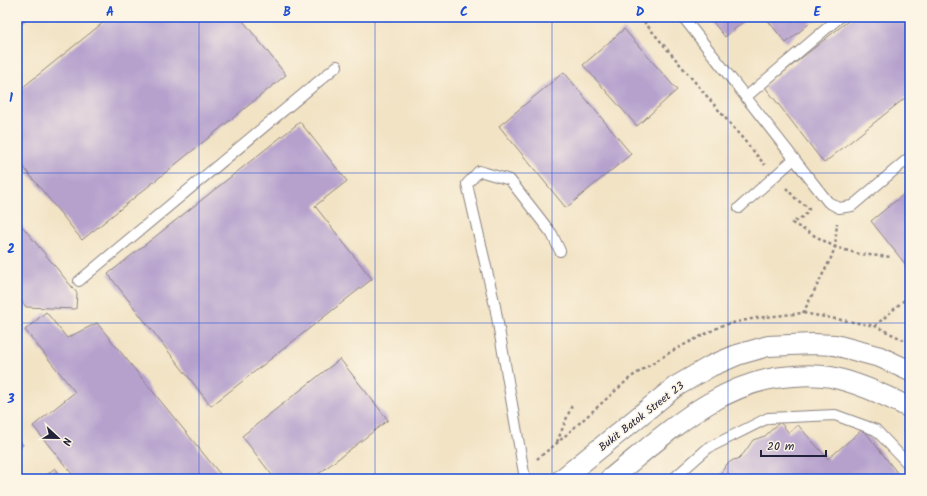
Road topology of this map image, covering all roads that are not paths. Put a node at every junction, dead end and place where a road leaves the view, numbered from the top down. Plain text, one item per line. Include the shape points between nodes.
1 (683, 17) edge
2 (840, 17) edge
3 (337, 66) dead end
4 (746, 97) junction
5 (910, 157) edge
6 (794, 159) junction
7 (739, 208) dead end
8 (560, 252) dead end
9 (79, 281) dead end
10 (910, 371) edge
11 (910, 408) edge
12 (910, 466) edge
13 (524, 479) edge
14 (562, 479) edge
15 (610, 479) edge
16 (673, 479) edge

1 - 4 lane
2 - 4 lane
3 - 9 lane
4 - 6 lane
5 - 6 lane via 852,206 839,208 828,202
6 - 7 lane
8 - 13 lane via 552,234 510,180 479,171 467,184 495,306
10 - 14 street, Bukit Batok Street 23 via 880,357 835,345 768,346 737,355 711,366 676,387
11 - 15 street via 871,389 830,377 784,376 759,381 720,396 694,412
12 - 16 lane via 876,430 835,415 768,418 708,448

